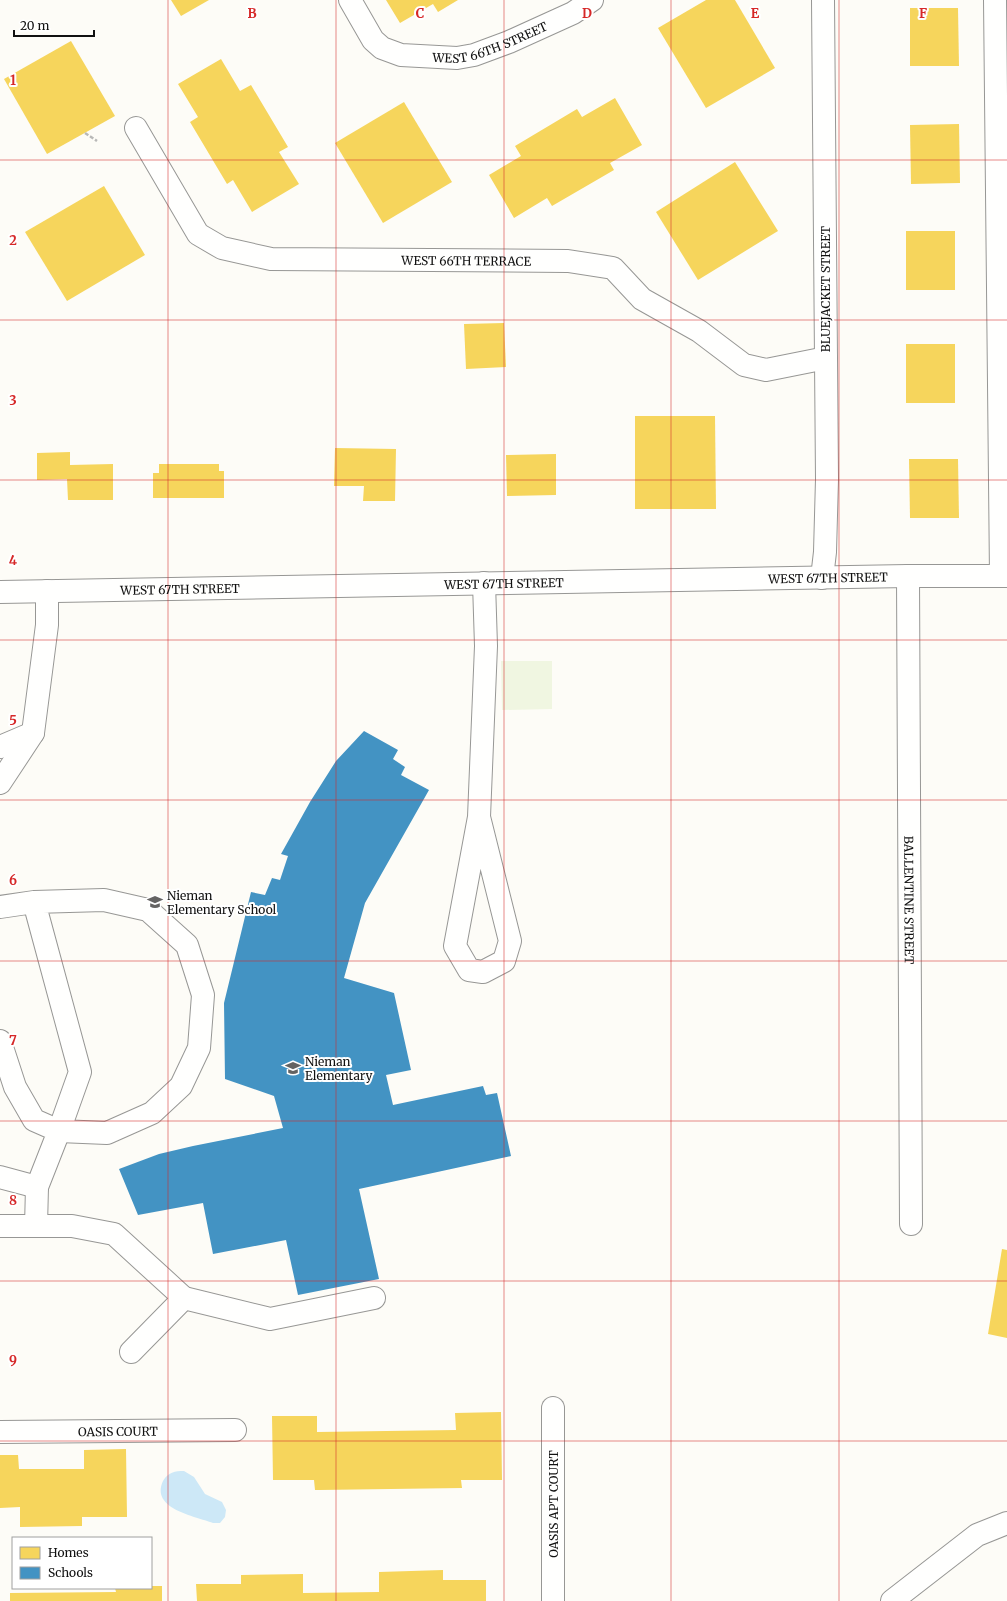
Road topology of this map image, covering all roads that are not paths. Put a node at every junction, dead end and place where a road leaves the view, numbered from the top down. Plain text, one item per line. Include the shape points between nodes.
1 (350, 0) edge
2 (592, 0) edge
3 (823, 0) edge
4 (995, 0) edge
5 (136, 128) dead end
6 (826, 358) junction
7 (908, 576) junction
8 (1004, 576) edge
9 (822, 578) junction
10 (484, 583) junction
11 (47, 591) junction
12 (0, 592) edge
13 (33, 733) junction
14 (0, 747) edge
15 (0, 783) edge
16 (478, 817) junction
17 (34, 902) junction
18 (0, 907) edge
19 (0, 1041) edge
20 (59, 1131) junction
21 (0, 1177) edge
22 (36, 1187) junction
23 (910, 1224) dead end
24 (0, 1226) edge
25 (36, 1226) junction
26 (184, 1298) junction
27 (374, 1298) dead end
28 (131, 1352) dead end
29 (554, 1408) dead end
30 (235, 1430) dead end
31 (0, 1432) edge
32 (1007, 1523) edge
33 (553, 1601) edge
34 (892, 1601) edge

1 - 2 street, WEST 66TH STREET via 373,40 382,48 400,55 458,58 509,42 573,13
3 - 6 street, BLUEJACKET STREET
4 - 8 street
5 - 6 street, WEST 66TH TERRACE via 198,234 222,248 271,259 568,261 613,268 642,299 699,331 744,365 766,370
6 - 9 street, BLUEJACKET STREET via 825,552
7 - 8 street, WEST 67TH STREET
7 - 9 street, WEST 67TH STREET
7 - 23 street, BALLENTINE STREET
9 - 10 street, WEST 67TH STREET
10 - 11 street, WEST 67TH STREET
10 - 16 street via 486,646
11 - 12 street, WEST 67TH STREET
11 - 13 street via 47,625
13 - 14 street
13 - 15 street
16 - 16 street via 455,946 468,970 483,972 504,961 510,941
17 - 18 street
17 - 20 street via 80,1072
17 - 20 street via 104,900 148,910 187,945 203,994 199,1048 181,1086 152,1113 107,1133
19 - 20 street via 16,1087 34,1120
20 - 22 street
21 - 22 street
22 - 25 street
24 - 25 street
25 - 26 street via 72,1226 114,1234
26 - 27 street via 270,1319
26 - 28 street
29 - 33 street, OASIS APT COURT
30 - 31 street, OASIS COURT
32 - 34 street via 977,1535

